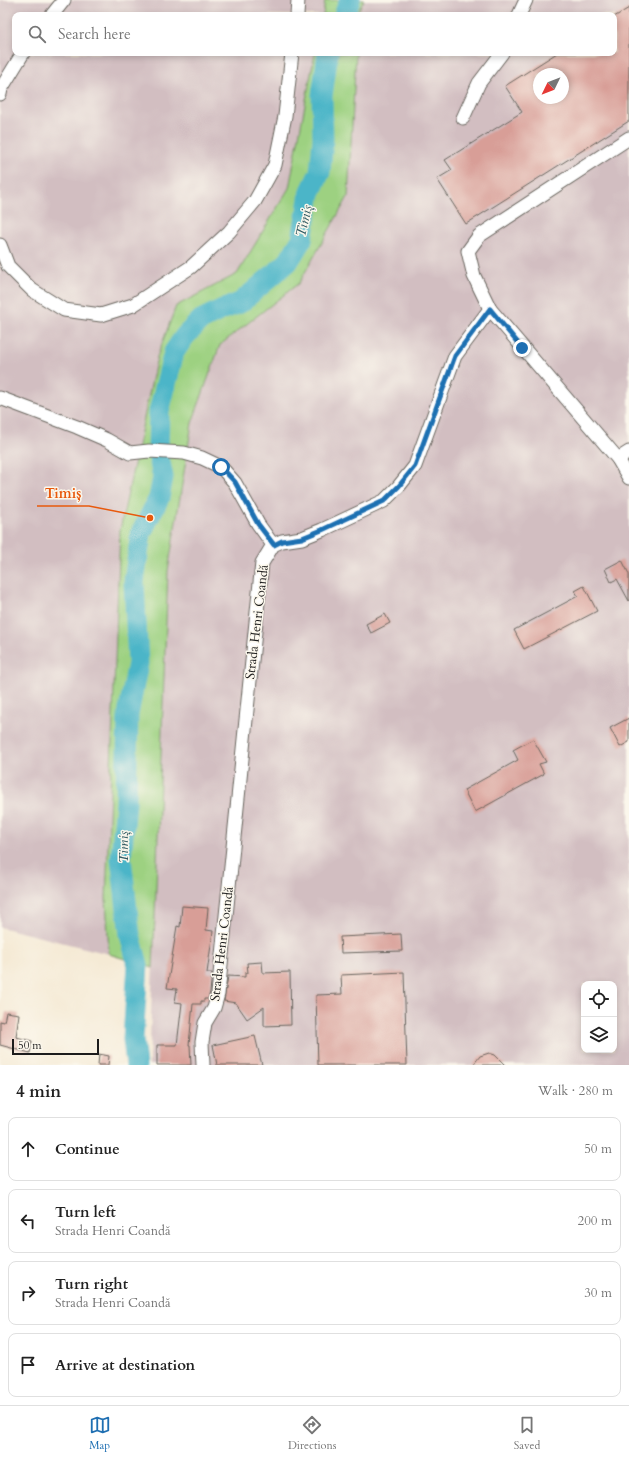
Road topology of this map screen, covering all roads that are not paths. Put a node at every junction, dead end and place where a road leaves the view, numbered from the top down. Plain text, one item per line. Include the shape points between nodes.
1 (64, 0) edge
2 (298, 0) edge
3 (526, 0) edge
4 (54, 12) edge
5 (297, 12) edge
6 (520, 12) edge
7 (21, 56) edge
8 (292, 56) edge
9 (500, 56) edge
10 (0, 94) edge
11 (462, 118) dead end
12 (629, 138) edge
13 (0, 245) edge
14 (490, 309) junction
15 (0, 398) edge
16 (629, 452) edge
17 (618, 459) junction
18 (629, 478) edge
19 (274, 545) junction
20 (203, 1065) edge

1 - 4 street
2 - 5 street
3 - 6 street
7 - 10 street
8 - 13 street via 285,116 275,165 255,201 229,232 191,267 133,305 101,315 64,310 32,290 8,266
9 - 11 street via 479,83
12 - 14 street via 479,236 468,251 474,276
14 - 17 street
14 - 19 street via 455,356 415,466 399,486 384,501 302,538
15 - 19 street via 77,427 130,453 184,453 221,467 235,482 258,524
16 - 17 street
17 - 18 street
19 - 20 street, Strada Henri Coandă via 262,563 218,994 214,1008 205,1023 202,1042

